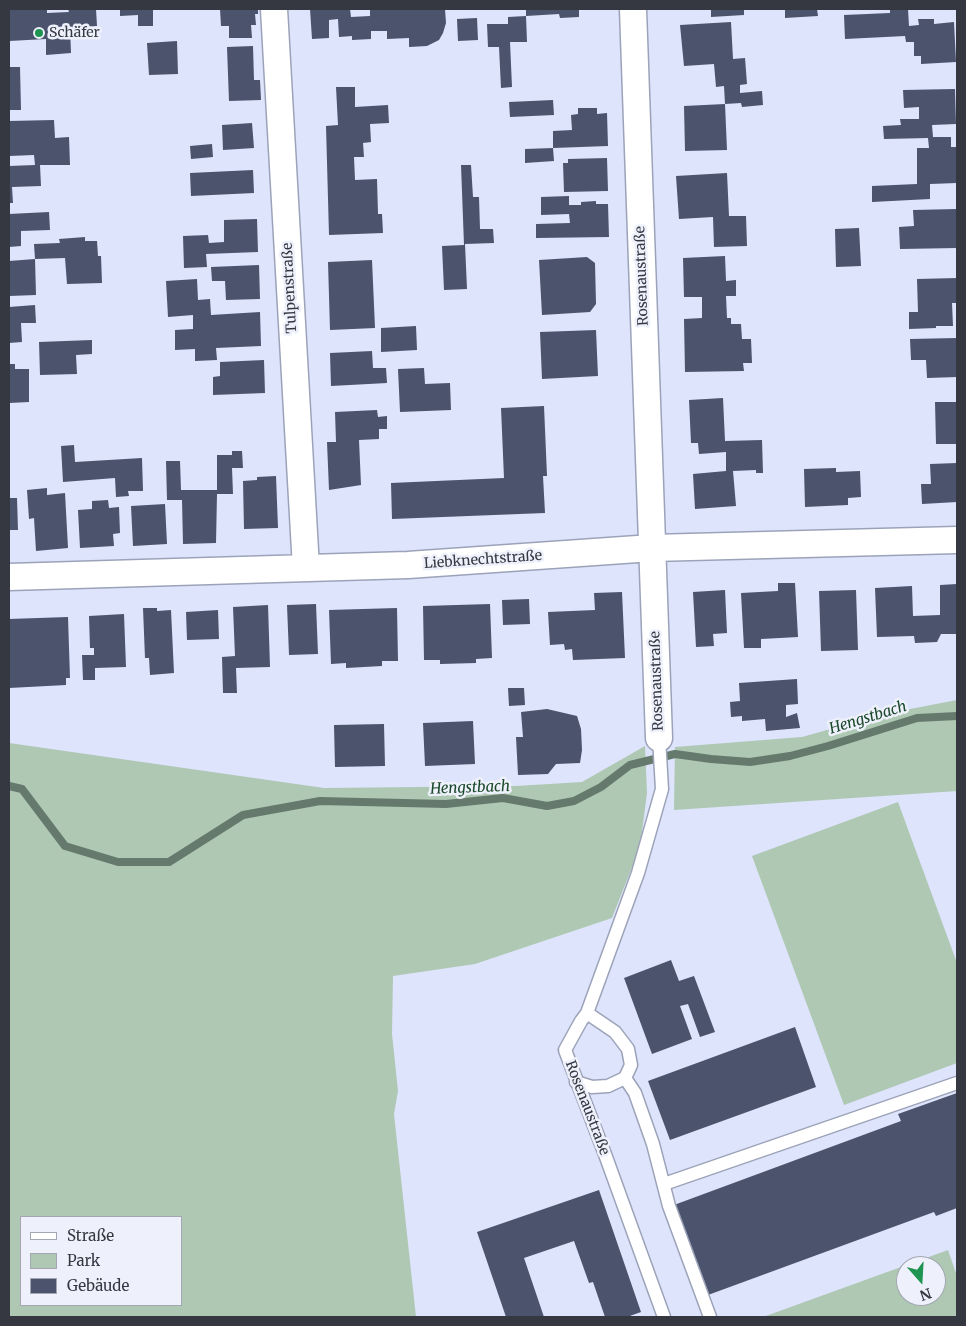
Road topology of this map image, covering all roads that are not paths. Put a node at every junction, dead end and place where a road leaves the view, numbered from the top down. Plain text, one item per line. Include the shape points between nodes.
1 (274, 9) edge
2 (633, 9) edge
3 (957, 540) edge
4 (652, 548) junction
5 (306, 568) junction
6 (9, 577) edge
7 (659, 738) joint
8 (587, 1013) junction
9 (625, 1078) junction
10 (576, 1082) junction
11 (957, 1083) edge
12 (664, 1184) junction
13 (664, 1317) edge
14 (710, 1317) edge

1 - 5 street, Tulpenstraße
2 - 4 street, Rosenaustraße
3 - 4 street, Liebknechtstraße
4 - 5 street, Liebknechtstraße via 408,565
4 - 7 street, Rosenaustraße
5 - 6 street, Liebknechtstraße
7 - 8 lane, Rosenaustraße via 662,789 638,874
8 - 9 lane via 615,1032 628,1049 632,1065
8 - 10 lane, Rosenaustraße via 565,1050
9 - 10 lane via 608,1086 592,1087
9 - 12 lane via 635,1092
10 - 13 lane, Rosenaustraße
11 - 12 lane
12 - 14 lane

